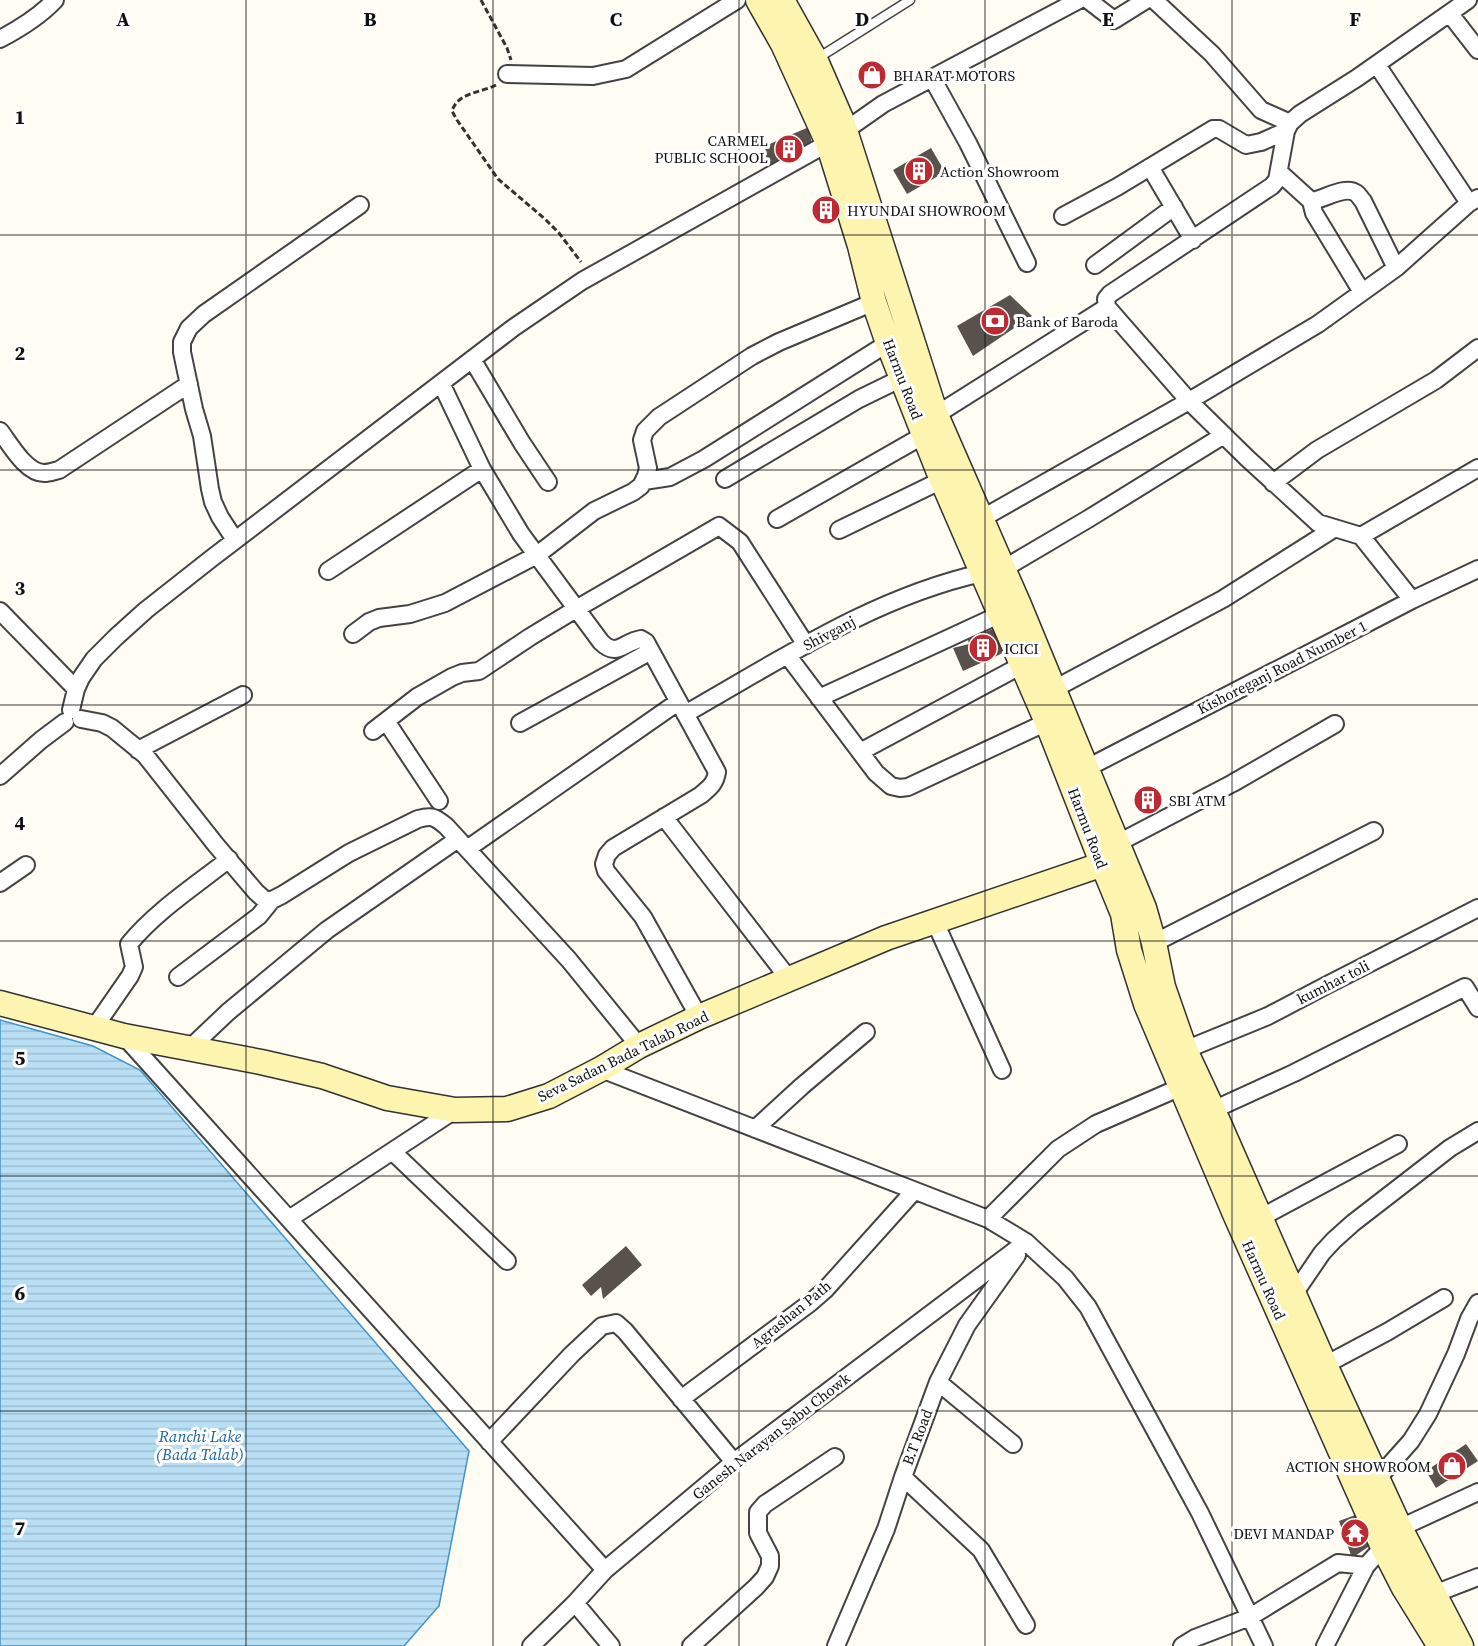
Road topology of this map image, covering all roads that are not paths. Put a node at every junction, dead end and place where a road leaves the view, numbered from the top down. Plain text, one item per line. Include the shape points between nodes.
1 (55, 0) edge
2 (737, 0) edge
3 (758, 0) edge
4 (782, 0) edge
5 (910, 0) edge
6 (1078, 0) edge
7 (1088, 0) edge
8 (1146, 0) edge
9 (1154, 0) edge
10 (1456, 6) edge
11 (0, 39) edge
12 (1478, 50) edge
13 (815, 59) junction
14 (1377, 65) junction
15 (507, 74) road end
16 (932, 78) junction
17 (1288, 127) junction
18 (837, 137) junction
19 (1150, 167) junction
20 (1279, 172) junction
21 (1474, 200) edge
22 (1311, 201) junction
23 (360, 205) dead end
24 (1174, 207) junction
25 (1063, 216) dead end
26 (1193, 240) junction
27 (1027, 263) dead end
28 (1095, 265) dead end
29 (1396, 268) junction
30 (1362, 292) junction
31 (874, 302) junction
32 (1107, 307) junction
33 (888, 343) junction
34 (1478, 348) edge
35 (472, 359) junction
36 (902, 378) junction
37 (441, 383) junction
38 (189, 384) junction
39 (1188, 401) junction
40 (930, 425) junction
41 (0, 430) edge
42 (1224, 435) junction
43 (1478, 468) edge
44 (482, 469) junction
45 (725, 479) dead end
46 (942, 480) junction
47 (644, 481) junction
48 (548, 482) dead end
49 (1273, 483) junction
50 (777, 519) dead end
51 (981, 519) junction
52 (1335, 528) junction
53 (839, 530) dead end
54 (1361, 536) junction
55 (236, 540) junction
56 (537, 555) junction
57 (1478, 568) edge
58 (328, 571) dead end
59 (993, 571) junction
60 (1412, 600) junction
61 (576, 609) junction
62 (0, 611) edge
63 (1001, 614) junction
64 (353, 634) dead end
65 (806, 645) junction
66 (651, 651) junction
67 (788, 656) junction
68 (1022, 665) junction
69 (76, 689) junction
70 (1054, 689) junction
71 (243, 695) dead end
72 (819, 698) junction
73 (682, 708) junction
74 (72, 717) junction
75 (1047, 722) junction
76 (520, 723) dead end
77 (1335, 724) dead end
78 (138, 750) junction
79 (860, 752) junction
80 (1087, 768) junction
81 (0, 776) edge
82 (440, 801) dead end
83 (664, 817) junction
84 (1374, 831) dead end
85 (463, 844) junction
86 (1114, 855) junction
87 (229, 859) junction
88 (26, 865) dead end
89 (0, 883) edge
90 (272, 900) junction
91 (1478, 908) edge
92 (935, 922) junction
93 (1155, 943) junction
94 (177, 977) dead end
95 (789, 979) junction
96 (0, 1003) edge
97 (1478, 1008) edge
98 (699, 1017) junction
99 (94, 1028) junction
100 (866, 1032) dead end
101 (124, 1036) junction
102 (639, 1046) junction
103 (189, 1048) junction
104 (1185, 1050) junction
105 (600, 1069) junction
106 (1002, 1070) dead end
107 (1181, 1087) junction
108 (456, 1110) junction
109 (1213, 1110) junction
110 (755, 1129) junction
111 (1478, 1131) edge
112 (1398, 1144) dead end
113 (393, 1152) junction
114 (915, 1191) junction
115 (1260, 1218) junction
116 (988, 1219) junction
117 (289, 1220) junction
118 (1026, 1242) junction
119 (507, 1261) dead end
120 (1294, 1294) junction
121 (1444, 1298) dead end
122 (1478, 1303) edge
123 (1325, 1365) junction
124 (938, 1382) junction
125 (681, 1399) junction
126 (489, 1442) junction
127 (1013, 1444) dead end
128 (835, 1457) dead end
129 (734, 1462) junction
130 (903, 1477) junction
131 (1378, 1478) junction
132 (1478, 1492) edge
133 (1400, 1528) junction
134 (1383, 1546) junction
135 (1366, 1566) junction
136 (605, 1570) junction
137 (1478, 1577) edge
138 (1434, 1594) junction
139 (575, 1603) junction
140 (1250, 1617) junction
141 (1026, 1625) dead end
142 (531, 1646) edge
143 (611, 1646) edge
144 (691, 1646) edge
145 (836, 1646) edge
146 (1182, 1646) edge
147 (1264, 1646) edge
148 (1325, 1646) edge
149 (1440, 1646) edge
150 (1461, 1646) edge

1 - 11 street via 42,14
2 - 15 street via 626,69 593,76
3 - 18 main road, Harmu Road
4 - 13 main road, Harmu Road
5 - 13 lane
6 - 16 street
7 - 8 street via 1114,20
9 - 17 street via 1212,54 1261,110
10 - 12 street
10 - 14 street
13 - 18 main road, Harmu Road
14 - 17 street via 1300,114
14 - 21 street
16 - 18 street via 884,104
16 - 27 street
17 - 19 street via 1246,146 1213,129
17 - 20 street
18 - 31 main road, Harmu Road
18 - 35 street via 592,276
18 - 40 main road, Harmu Road
19 - 24 street
19 - 25 street
20 - 22 street
20 - 26 street via 1272,186
21 - 29 street
22 - 29 street via 1347,190 1356,192
22 - 30 street via 1314,213
23 - 38 street via 189,328 182,352
24 - 26 street
24 - 28 street
26 - 32 street via 1110,294
29 - 30 street
30 - 39 street via 1318,324
31 - 33 main road, Harmu Road
31 - 47 street via 752,356 659,417 642,440 648,468
32 - 39 street
32 - 40 street
33 - 36 main road, Harmu Road
33 - 47 street via 704,459 670,477
34 - 49 street via 1436,380 1317,450
35 - 37 street
35 - 48 street
36 - 40 main road, Harmu Road
36 - 45 street via 859,399
37 - 44 street
37 - 55 street
38 - 41 street via 59,470 42,473 30,468
38 - 55 street via 213,502
39 - 42 street
39 - 51 street
40 - 46 main road, Harmu Road
40 - 50 street
40 - 51 main road, Harmu Road
42 - 49 street
42 - 59 street, Shivganj via 1088,519
43 - 54 street
44 - 56 street
44 - 58 street
46 - 53 street
46 - 59 main road, Harmu Road
47 - 56 street via 633,492 594,511
49 - 52 street via 1318,523
51 - 59 main road, Harmu Road
52 - 54 street
52 - 70 street via 1223,599
54 - 60 street
55 - 69 street via 116,637 94,659
56 - 61 street
56 - 64 street via 445,603 410,615 379,618
57 - 60 street, Kishoreganj Road Number 1
59 - 63 main road, Harmu Road
59 - 65 street, Shivganj via 926,588 851,620
59 - 70 main road, Harmu Road
60 - 80 street, Kishoreganj Road Number 1
61 - 65 street via 719,526 740,542
61 - 66 street via 608,648 613,650 641,639
61 - 82 street via 479,671 452,677 417,697 379,726
62 - 69 street
63 - 68 main road, Harmu Road
63 - 72 street
65 - 67 street, Shivganj
66 - 73 street
66 - 76 street
67 - 72 street
67 - 73 street, Shivganj
68 - 75 main road, Harmu Road
68 - 79 street
69 - 74 street
70 - 80 main road, Harmu Road
71 - 78 street
72 - 79 street
73 - 83 street via 717,772 716,780 701,795
73 - 85 street, Shivganj
74 - 78 street via 112,728
74 - 81 street
75 - 79 street via 919,783 900,788 891,786 876,773
75 - 86 main road, Harmu Road
77 - 86 street
78 - 87 street
80 - 86 main road, Harmu Road
83 - 95 street
83 - 98 street via 613,848 604,864 610,878 643,917
84 - 93 street
85 - 90 street via 438,819 418,819 349,853
85 - 102 street
85 - 103 street, Shivganj via 327,930
86 - 92 main road, Seva Sadan Bada Talab Road
86 - 93 main road, Harmu Road via 1144,908
86 - 107 main road, Harmu Road via 1129,950 1146,1004
87 - 90 street via 256,892 265,900
87 - 99 street via 154,918 129,944 134,967
88 - 89 street
90 - 94 street via 259,916
91 - 104 street, kumhar toli via 1268,1016
92 - 95 main road, Seva Sadan Bada Talab Road
92 - 106 street
93 - 104 main road, Harmu Road via 1163,987
95 - 98 main road, Seva Sadan Bada Talab Road
96 - 99 main road, Seva Sadan Bada Talab Road
97 - 109 street via 1465,987
98 - 102 main road, Seva Sadan Bada Talab Road
99 - 101 main road, Seva Sadan Bada Talab Road
100 - 110 street
101 - 103 main road, Seva Sadan Bada Talab Road
101 - 117 street
102 - 105 main road, Seva Sadan Bada Talab Road
103 - 108 main road, Seva Sadan Bada Talab Road via 322,1076 387,1098
104 - 109 main road, Harmu Road
105 - 108 main road, Seva Sadan Bada Talab Road via 549,1096 507,1108
105 - 110 street
107 - 116 street via 1096,1124 1058,1149
107 - 134 main road, Harmu Road
108 - 113 street
109 - 115 main road, Harmu Road
110 - 114 street
111 - 120 street via 1353,1222 1322,1253
112 - 115 street
113 - 117 street
113 - 119 street
114 - 116 street
114 - 125 street, Agrashan Path via 825,1290
115 - 120 main road, Harmu Road
116 - 118 street
117 - 126 street
118 - 124 street, B.T Road via 967,1325
118 - 129 street, Ganesh Narayan Sabu Chowk
118 - 140 street via 1088,1306 1200,1513
120 - 123 main road, Harmu Road
121 - 123 street
122 - 131 street via 1428,1414 1411,1441
123 - 131 main road, Harmu Road
124 - 127 street
124 - 130 street, B.T Road
125 - 126 street via 615,1323 602,1326 572,1354
125 - 129 street
126 - 136 street
128 - 144 street via 758,1512 758,1533 770,1556 765,1577
129 - 136 street, Ganesh Narayan Sabu Chowk
130 - 141 street via 981,1550
130 - 145 street, B.T Road via 886,1529
131 - 133 main road, Harmu Road
132 - 133 street
133 - 134 street
133 - 138 main road, Harmu Road
134 - 135 street
134 - 149 main road, Harmu Road
135 - 140 street via 1338,1563
135 - 148 street
136 - 139 street, Ganesh Narayan Sabu Chowk
137 - 138 street
138 - 150 main road, Harmu Road
139 - 142 street, Ganesh Narayan Sabu Chowk
139 - 143 street
140 - 146 street
140 - 147 street

